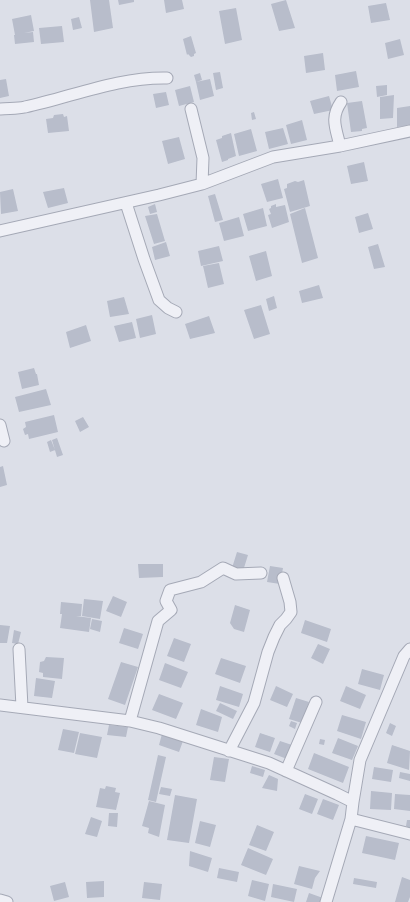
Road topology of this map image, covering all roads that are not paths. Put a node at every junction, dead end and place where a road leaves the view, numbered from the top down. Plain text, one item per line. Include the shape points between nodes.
1 (167, 78) dead end
2 (341, 102) dead end
3 (0, 109) edge
4 (191, 109) dead end
5 (410, 131) edge
6 (340, 146) junction
7 (202, 184) junction
8 (126, 203) junction
9 (0, 231) edge
10 (176, 312) dead end
11 (0, 425) edge
12 (4, 441) dead end
13 (261, 573) dead end
14 (283, 578) dead end
15 (410, 648) edge
16 (19, 649) dead end
17 (316, 702) dead end
18 (0, 705) edge
19 (22, 707) junction
20 (130, 721) junction
21 (230, 751) junction
22 (286, 770) junction
23 (353, 802) junction
24 (351, 819) junction
25 (410, 834) edge
26 (0, 900) edge
27 (7, 902) edge
28 (326, 902) edge

1 - 3 street via 126,81 23,108
2 - 6 street via 334,117
4 - 7 street via 203,158
5 - 6 street
6 - 7 street via 273,157
7 - 8 street
8 - 9 street
8 - 10 street via 159,300
11 - 12 street
13 - 20 street via 236,574 223,568 201,582 170,590 166,601 171,610 158,621
14 - 21 street via 291,612 274,637 254,703
15 - 23 street via 404,656 360,760
16 - 19 street
17 - 22 street
18 - 19 street
19 - 20 street
20 - 21 street
21 - 22 street
22 - 23 street
23 - 24 street
24 - 25 street
24 - 28 street
26 - 27 street

